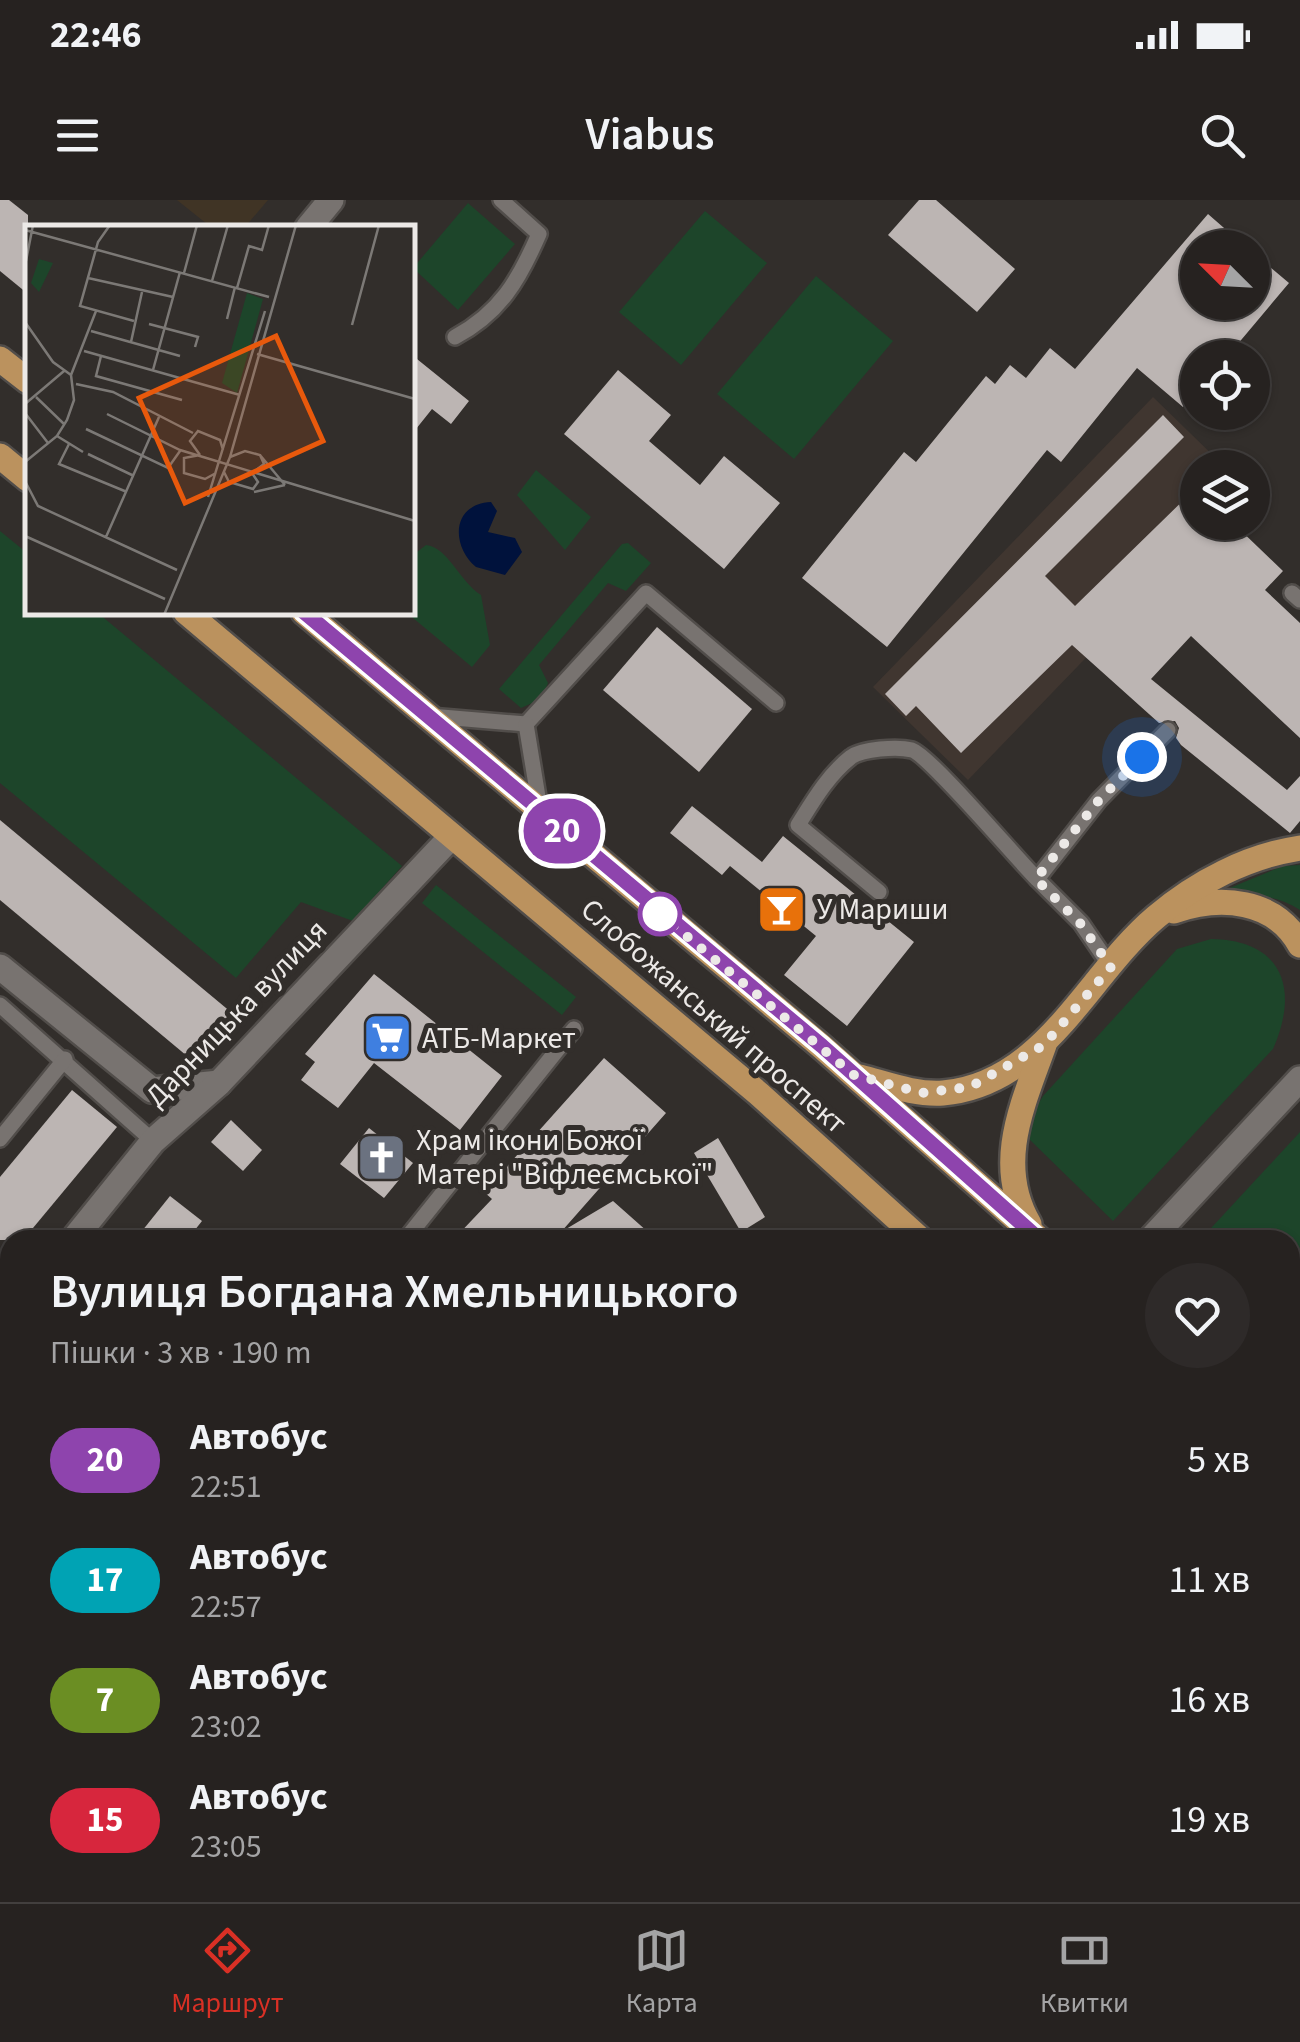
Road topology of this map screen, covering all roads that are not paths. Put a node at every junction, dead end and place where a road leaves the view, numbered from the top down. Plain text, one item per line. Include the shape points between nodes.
1 (331, 200) edge
2 (501, 200) edge
3 (310, 225) edge
4 (455, 337) dead end
5 (0, 359) edge
6 (25, 379) edge
7 (0, 456) edge
8 (25, 477) edge
9 (190, 615) edge
10 (308, 615) edge
11 (776, 703) dead end
12 (426, 715) junction
13 (526, 724) junction
14 (1168, 730) dead end
15 (540, 813) junction
16 (452, 836) junction
17 (1300, 848) edge
18 (1036, 879) junction
19 (879, 892) dead end
20 (1156, 917) junction
21 (1300, 945) edge
22 (0, 967) edge
23 (1111, 967) junction
24 (0, 1006) edge
25 (574, 1029) dead end
26 (1044, 1045) junction
27 (65, 1059) junction
28 (854, 1075) junction
29 (1300, 1079) edge
30 (220, 1083) junction
31 (0, 1139) edge
32 (153, 1141) junction
33 (81, 1230) edge
34 (413, 1230) edge
35 (910, 1230) edge
36 (1029, 1230) edge
37 (1033, 1230) edge
38 (1159, 1230) edge

1 - 3 street
2 - 4 lane via 539,234 516,286 484,322
5 - 6 main road
7 - 8 main road
9 - 16 main road, Слобожанський проспект
10 - 12 main road, Слобожанський проспект
11 - 13 lane via 646,593
12 - 13 lane
12 - 15 main road, Слобожанський проспект
13 - 15 lane
14 - 18 lane via 1099,800
15 - 28 main road, Слобожанський проспект
16 - 30 street, Дарницька вулиця
16 - 35 main road, Слобожанський проспект
17 - 20 main road via 1256,858 1208,880
18 - 19 lane via 914,750 889,750 854,754 798,825
18 - 23 lane
20 - 21 main road via 1194,904 1262,908 1292,930
20 - 23 main road
22 - 30 street via 152,1090
23 - 26 main road
24 - 27 lane
25 - 34 lane
26 - 28 main road via 991,1079 945,1093
26 - 37 main road via 1017,1122 1011,1166 1018,1206
27 - 31 lane
27 - 32 lane
28 - 36 main road, Слобожанський проспект
29 - 38 street
30 - 32 street, Дарницька вулиця
32 - 33 street, Дарницька вулиця

